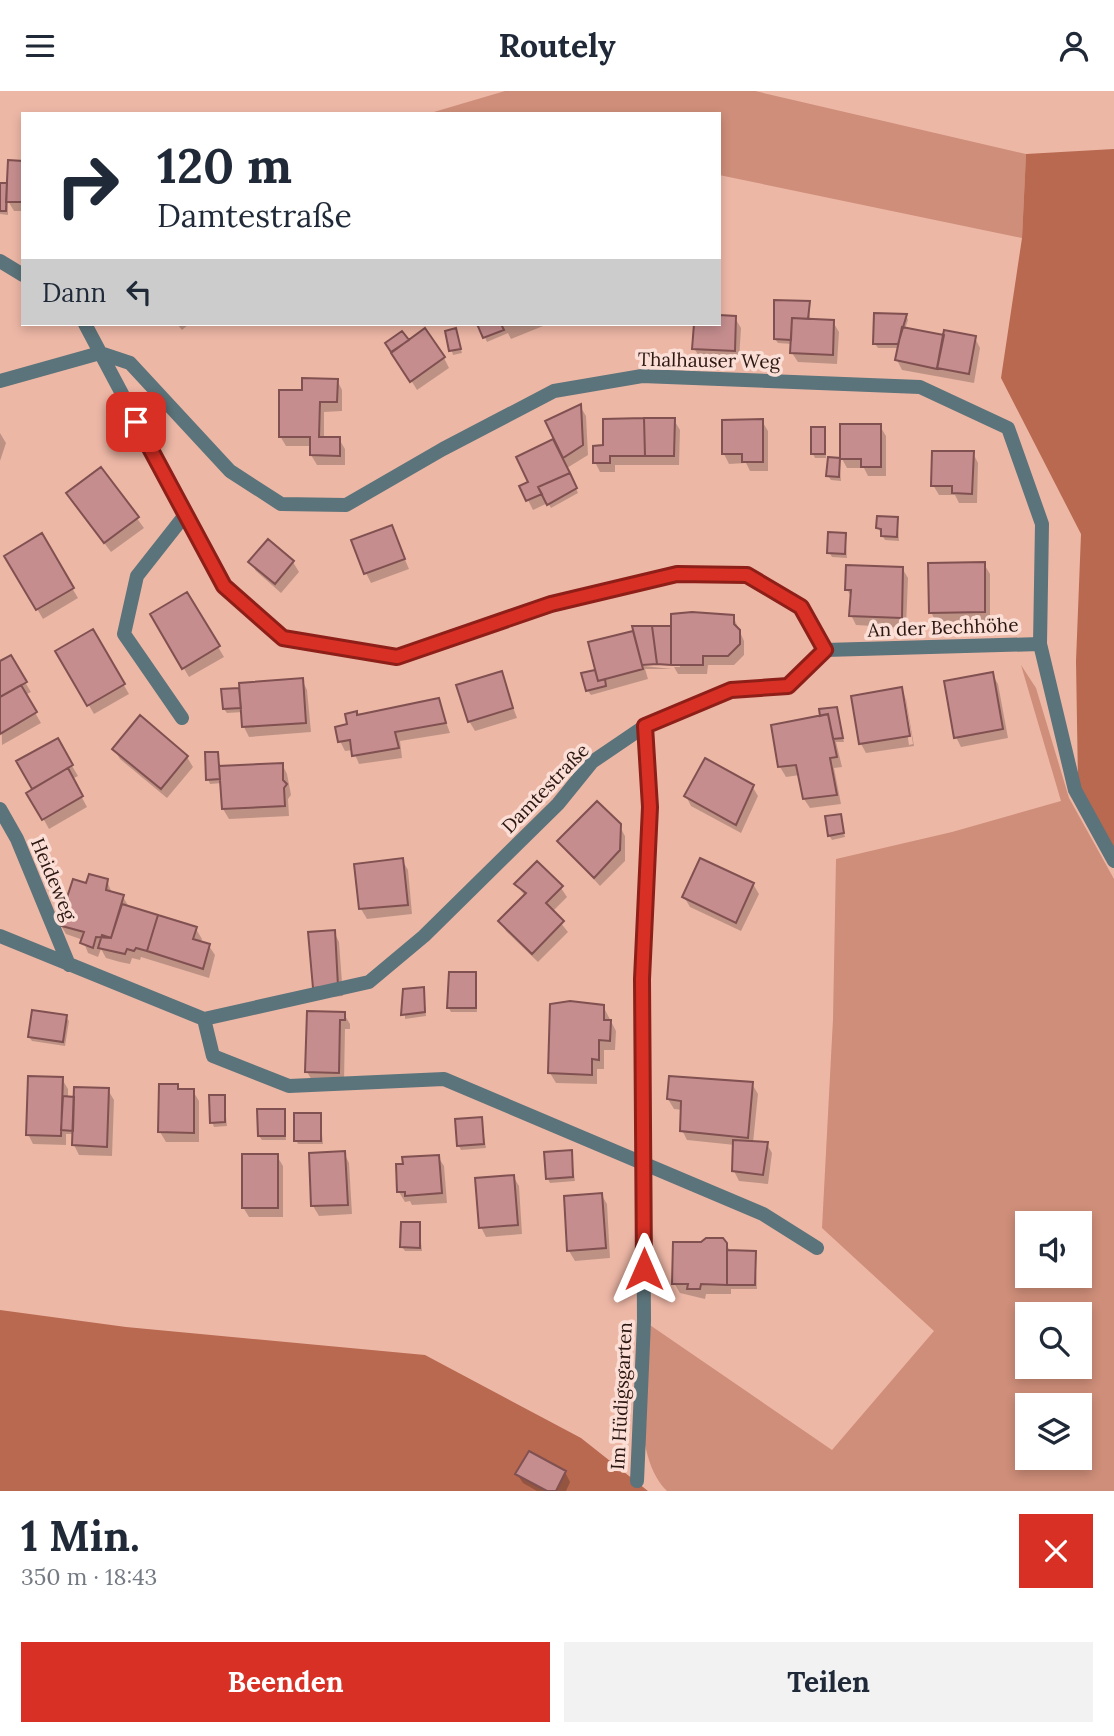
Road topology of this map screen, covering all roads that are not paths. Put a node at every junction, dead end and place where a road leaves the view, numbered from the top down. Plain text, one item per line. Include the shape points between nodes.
1 (0, 261) edge
2 (21, 274) edge
3 (86, 326) edge
4 (100, 353) junction
5 (0, 381) edge
6 (185, 515) junction
7 (1040, 644) junction
8 (825, 650) junction
9 (182, 718) dead end
10 (645, 726) junction
11 (0, 809) edge
12 (1114, 861) edge
13 (0, 936) edge
14 (69, 965) junction
15 (204, 1019) junction
16 (643, 1165) junction
17 (817, 1248) dead end
18 (637, 1481) dead end

1 - 2 street
3 - 4 street
4 - 5 street
4 - 6 street
4 - 7 street, Thalhauser Weg via 130,363 230,471 281,504 346,505 554,391 642,376 920,387 1008,428 1042,524
6 - 8 street via 224,586 283,638 397,657 551,604 677,574 747,575 801,607
6 - 9 street via 137,576 124,634
7 - 8 street, An der Bechhöhe
7 - 12 street, An der Bechhöhe via 1075,790
8 - 10 street, Damtestraße via 788,686 731,690
10 - 15 street, Damtestraße via 592,762 558,804 424,936 369,982
10 - 16 street, Im Hüdigsgarten via 650,807 642,979
11 - 14 street, Heideweg
13 - 14 street
14 - 15 street
15 - 16 street via 213,1056 289,1086 444,1079
16 - 17 street via 775,1219
16 - 18 street, Im Hüdigsgarten via 644,1321

